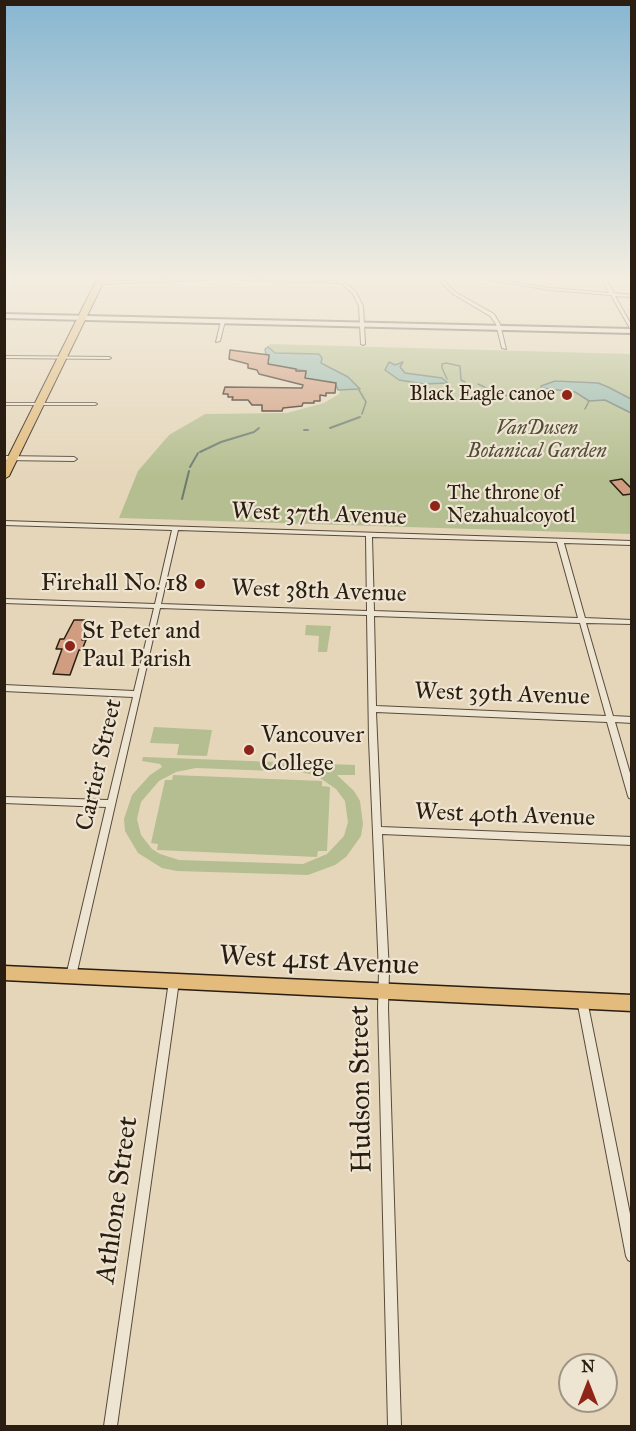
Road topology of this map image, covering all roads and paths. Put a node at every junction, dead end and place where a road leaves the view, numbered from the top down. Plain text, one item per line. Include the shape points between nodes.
1 (68, 346) edge
2 (4, 357) edge
3 (62, 358) junction
4 (109, 358) dead end
5 (4, 404) edge
6 (40, 404) junction
7 (95, 404) dead end
8 (9, 458) edge
9 (74, 459) dead end
10 (4, 476) edge
11 (4, 523) edge
12 (176, 528) junction
13 (369, 535) junction
14 (560, 541) junction
15 (632, 543) edge
16 (4, 601) edge
17 (158, 606) junction
18 (370, 613) junction
19 (582, 621) junction
20 (632, 622) edge
21 (4, 688) edge
22 (137, 694) junction
23 (372, 709) junction
24 (610, 719) junction
25 (632, 720) edge
26 (632, 796) edge
27 (4, 800) edge
28 (111, 804) junction
29 (377, 830) junction
30 (632, 840) edge
31 (4, 973) edge
32 (71, 976) junction
33 (174, 981) junction
34 (384, 991) junction
35 (582, 1000) junction
36 (632, 1003) edge
37 (632, 1256) edge
38 (110, 1426) edge
39 (395, 1426) edge

1 - 3 highway
2 - 3 street
3 - 4 street
3 - 6 highway
5 - 6 street
6 - 7 street
6 - 8 highway
8 - 9 street
8 - 10 highway
11 - 12 street, West 37th Avenue
12 - 13 street, West 37th Avenue
12 - 17 street, Cartier Street
13 - 14 street, West 37th Avenue
13 - 18 street, Hudson Street
14 - 15 street, West 37th Avenue
14 - 19 street
16 - 17 street, West 38th Avenue
17 - 18 street, West 38th Avenue
17 - 22 street, Cartier Street
18 - 19 street, West 38th Avenue
18 - 23 street, Hudson Street
19 - 20 street, West 38th Avenue
19 - 24 street
21 - 22 street
22 - 28 street, Cartier Street
23 - 24 street, West 39th Avenue
23 - 29 street, Hudson Street
24 - 25 street, West 39th Avenue
24 - 26 street
27 - 28 street
28 - 32 street, Cartier Street
29 - 30 street, West 40th Avenue
29 - 34 street, Hudson Street
31 - 32 main road, West 41st Avenue
32 - 33 main road, West 41st Avenue
33 - 34 main road, West 41st Avenue
33 - 38 street, Athlone Street
34 - 35 main road, West 41st Avenue
34 - 39 street, Hudson Street
35 - 36 main road, West 41st Avenue
35 - 37 street

